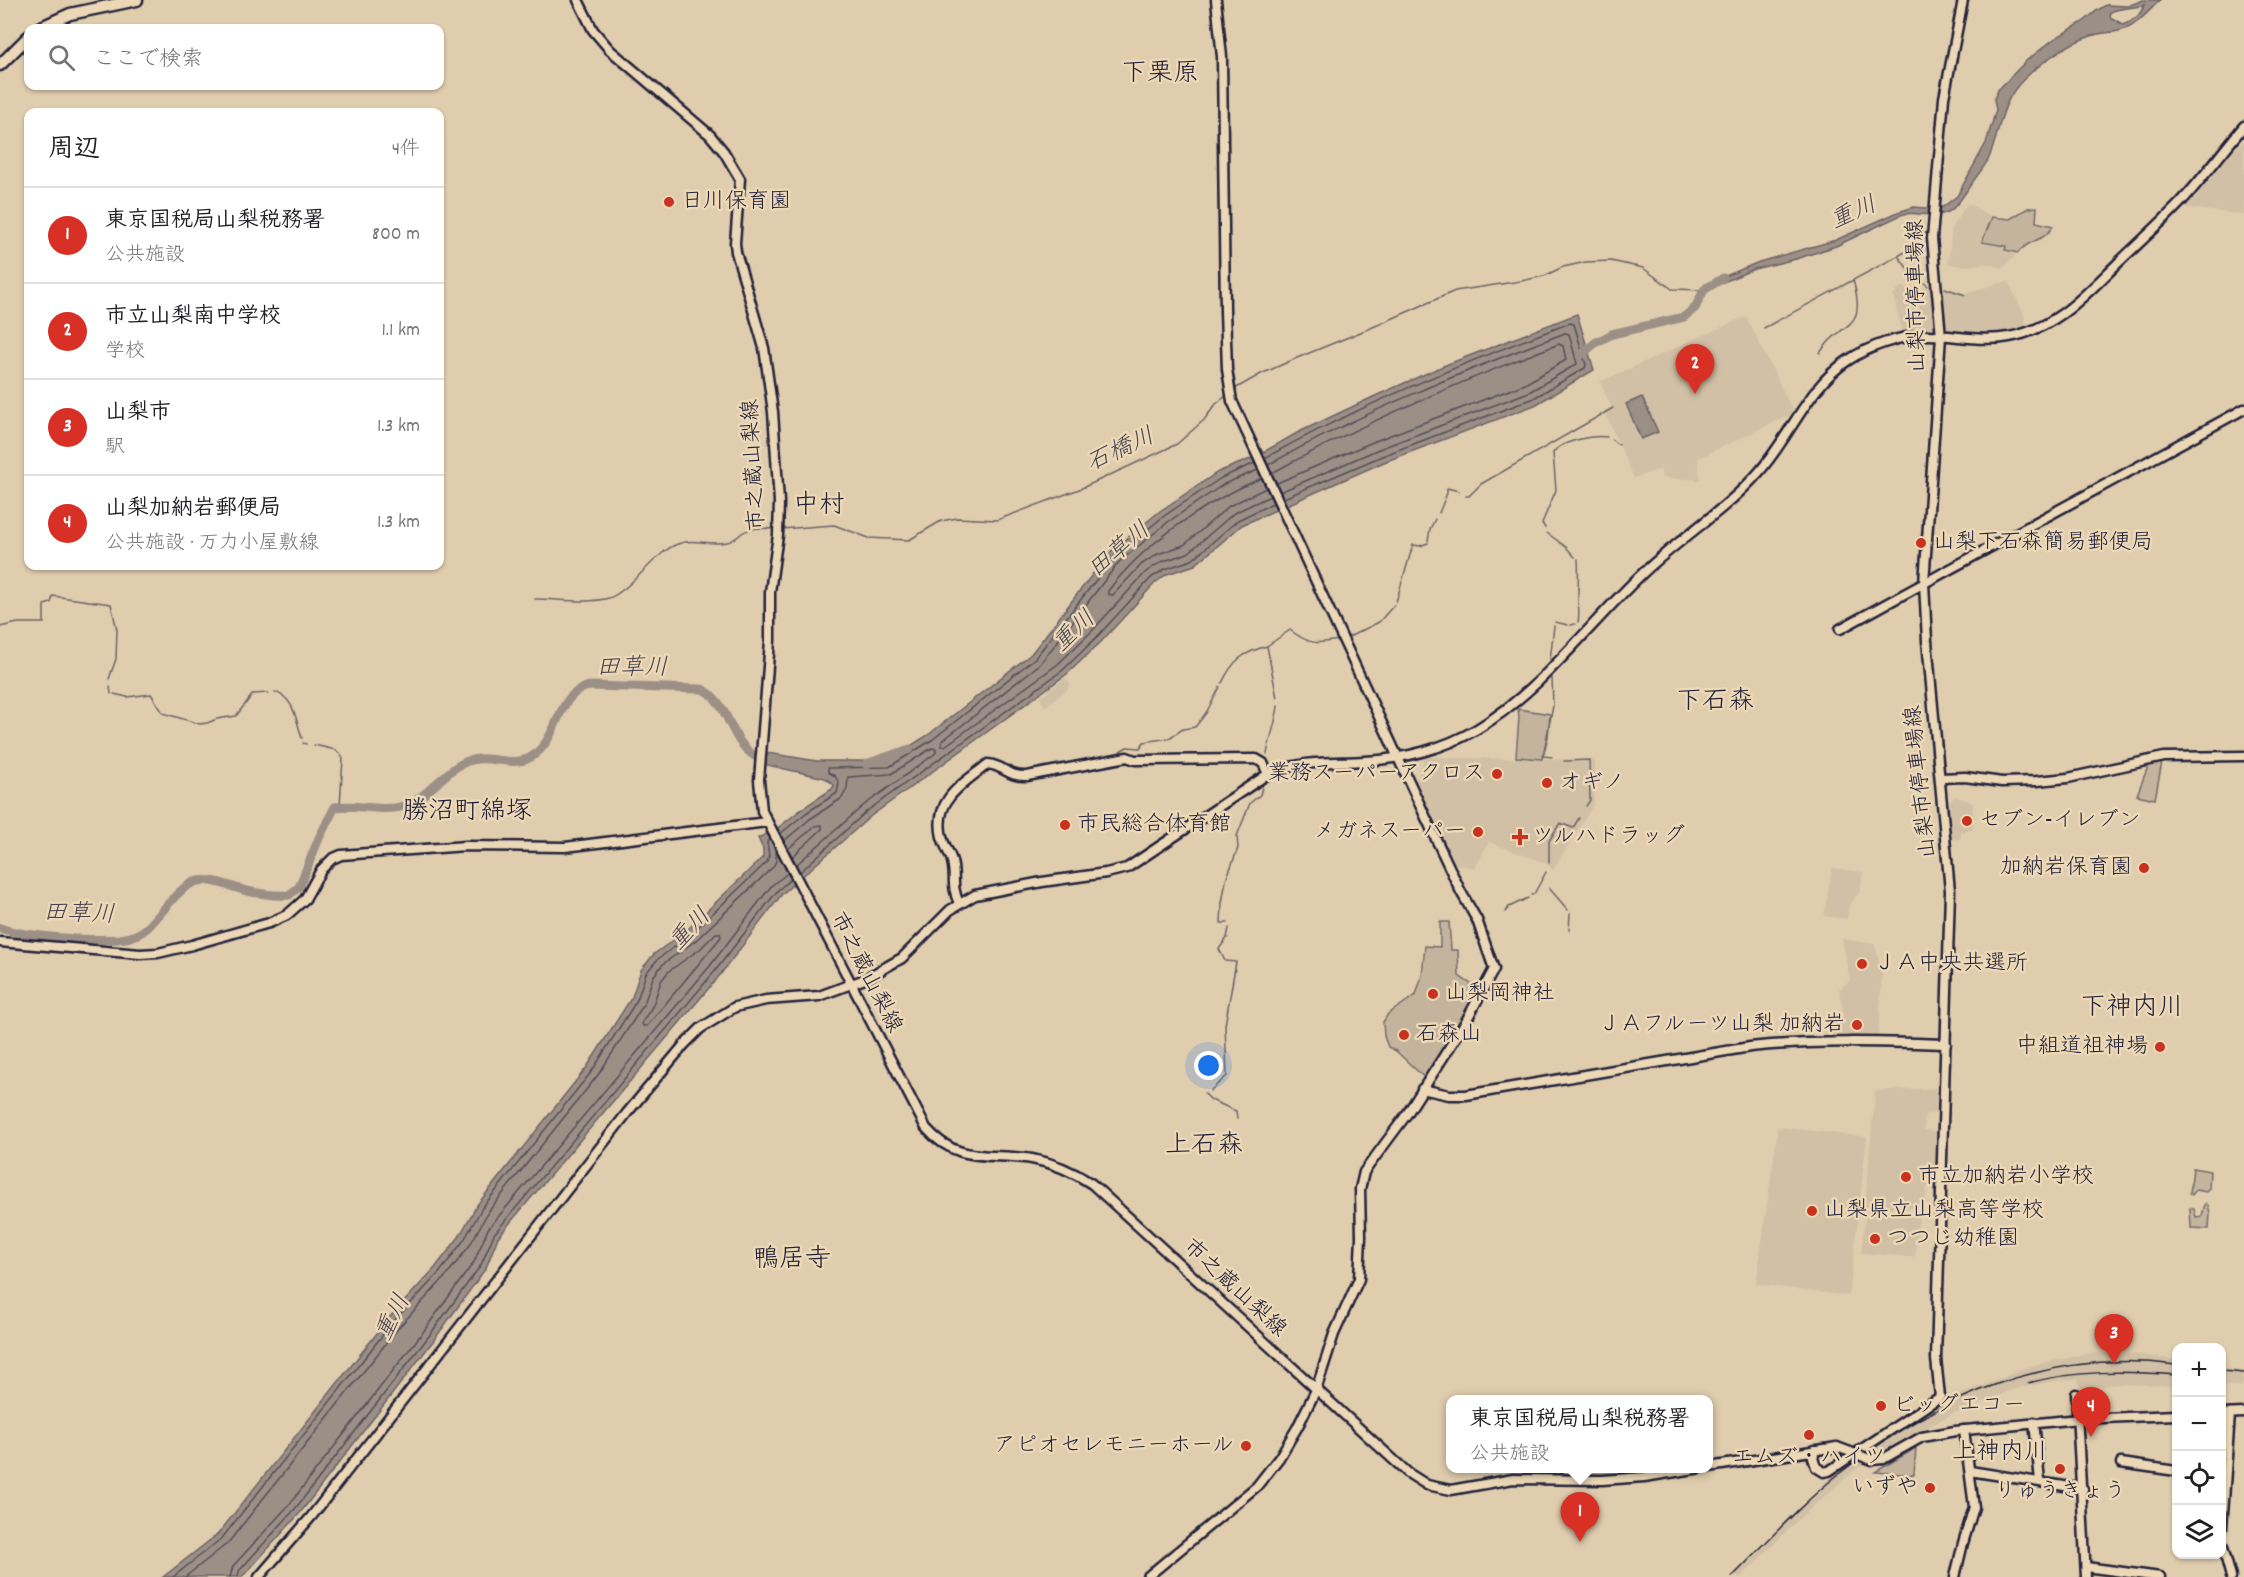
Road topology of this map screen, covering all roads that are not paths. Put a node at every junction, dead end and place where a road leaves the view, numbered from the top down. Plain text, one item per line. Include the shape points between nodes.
1 (136, 0) edge
2 (578, 0) edge
3 (1216, 0) edge
4 (1963, 0) edge
5 (48, 24) edge
6 (24, 41) edge
7 (0, 65) edge
8 (2244, 126) edge
9 (1941, 336) junction
10 (2244, 409) edge
11 (1924, 584) junction
12 (1840, 629) dead end
13 (2244, 756) edge
14 (1398, 757) junction
15 (1268, 774) junction
16 (1940, 778) junction
17 (769, 825) junction
18 (959, 903) junction
19 (0, 942) edge
20 (851, 984) junction
21 (1946, 1044) junction
22 (1422, 1089) junction
23 (1316, 1390) junction
24 (2076, 1394) dead end
25 (2244, 1413) edge
26 (2226, 1414) edge
27 (2172, 1415) edge
28 (2079, 1419) junction
29 (2034, 1422) junction
30 (1964, 1430) junction
31 (1815, 1450) junction
32 (2121, 1463) dead end
33 (1713, 1466) edge
34 (2172, 1470) edge
35 (1970, 1471) junction
36 (1669, 1473) edge
37 (2040, 1481) junction
38 (2083, 1489) junction
39 (2226, 1559) edge
40 (2086, 1567) junction
41 (259, 1577) edge
42 (1147, 1577) edge
43 (1955, 1577) edge
44 (2086, 1577) edge
45 (2160, 1577) edge
46 (2231, 1577) edge

1 - 5 highway via 70,14
2 - 17 street, 市之蔵山梨線 via 603,43 710,135 740,179 735,243 764,348 777,462 778,529 770,592 759,794
3 - 14 street via 1222,57 1225,300 1232,401
4 - 9 street, 山梨市停車場線 via 1948,70 1932,238
6 - 7 highway
8 - 9 street via 2177,206 2063,314 2028,333 2008,337
9 - 11 street, 山梨市停車場線
9 - 14 street via 1926,335 1883,344 1844,363 1823,383 1770,460 1747,486 1642,574 1513,704 1458,739
10 - 11 street
11 - 12 street
11 - 16 street, 山梨市停車場線
13 - 16 street via 2164,757 2037,781
14 - 15 street via 1305,762
14 - 22 street via 1477,920 1494,969
15 - 18 street via 1127,868 985,892
15 - 18 street via 1256,759 1127,757 1027,776 1012,775 988,764 944,802 941,815 942,836 951,859 953,892
16 - 21 street, 山梨市停車場線 via 1950,891
17 - 19 street via 565,847 466,846 341,855 321,870 305,899 284,918 205,942 158,952 117,953
17 - 20 street, 市之蔵山梨線
18 - 20 street via 902,958
20 - 23 street, 市之蔵山梨線 via 932,1136 959,1152 1041,1161 1083,1178
20 - 41 street via 819,996 735,1007 701,1028 684,1045 311,1517
21 - 22 street via 1790,1043 1466,1095
21 - 31 street, 山梨市停車場線 via 1936,1359 1940,1397 1829,1471 1816,1467
22 - 23 street via 1361,1180 1359,1279 1334,1334
23 - 36 street, 市之蔵山梨線 via 1414,1479 1438,1489 1462,1489 1513,1479 1602,1480
23 - 42 street via 1279,1458 1257,1486
24 - 28 street
25 - 26 street
27 - 28 street
28 - 29 street
28 - 38 street
29 - 30 street
29 - 37 street
30 - 31 street, bridge via 1922,1437 1883,1459 1872,1460 1837,1447
30 - 35 street
31 - 33 street
32 - 34 street
35 - 37 street
35 - 43 street via 1974,1507
37 - 38 street
38 - 40 street
39 - 46 street
40 - 44 street
40 - 45 street

